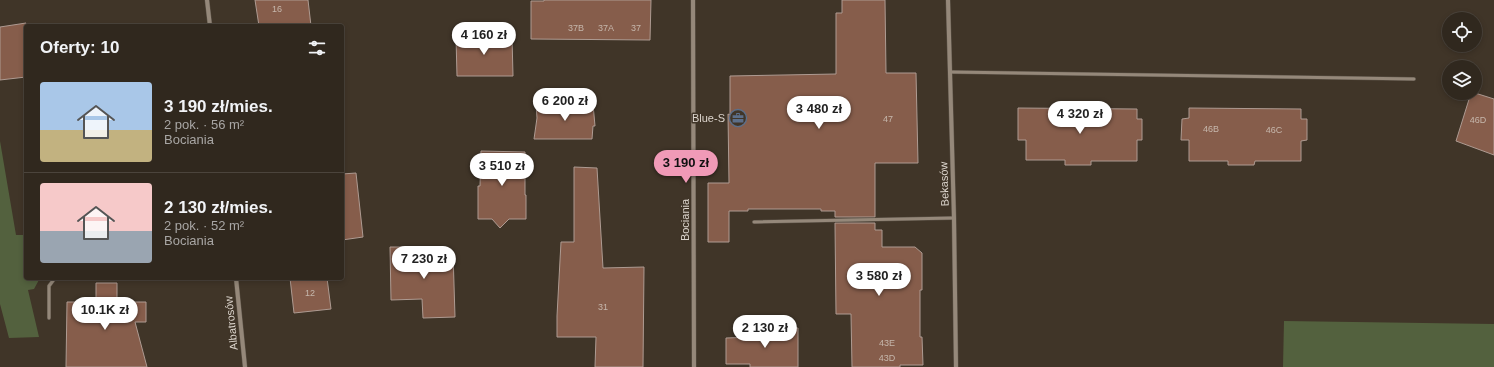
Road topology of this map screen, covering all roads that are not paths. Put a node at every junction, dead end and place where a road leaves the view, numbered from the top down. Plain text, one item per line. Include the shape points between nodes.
1 (207, 0) edge
2 (693, 0) edge
3 (948, 0) edge
4 (210, 24) edge
5 (950, 72) junction
6 (1414, 79) dead end
7 (954, 218) junction
8 (754, 222) dead end
9 (54, 280) edge
10 (236, 280) edge
11 (49, 318) dead end
12 (245, 367) edge
13 (694, 367) edge
14 (956, 367) edge

1 - 4 street
2 - 13 street, Bociania
3 - 5 street, Bekasów
5 - 6 lane
5 - 7 street, Bekasów
7 - 8 lane
7 - 14 street, Bekasów
9 - 11 lane via 49,286
10 - 12 street, Albatrosów

